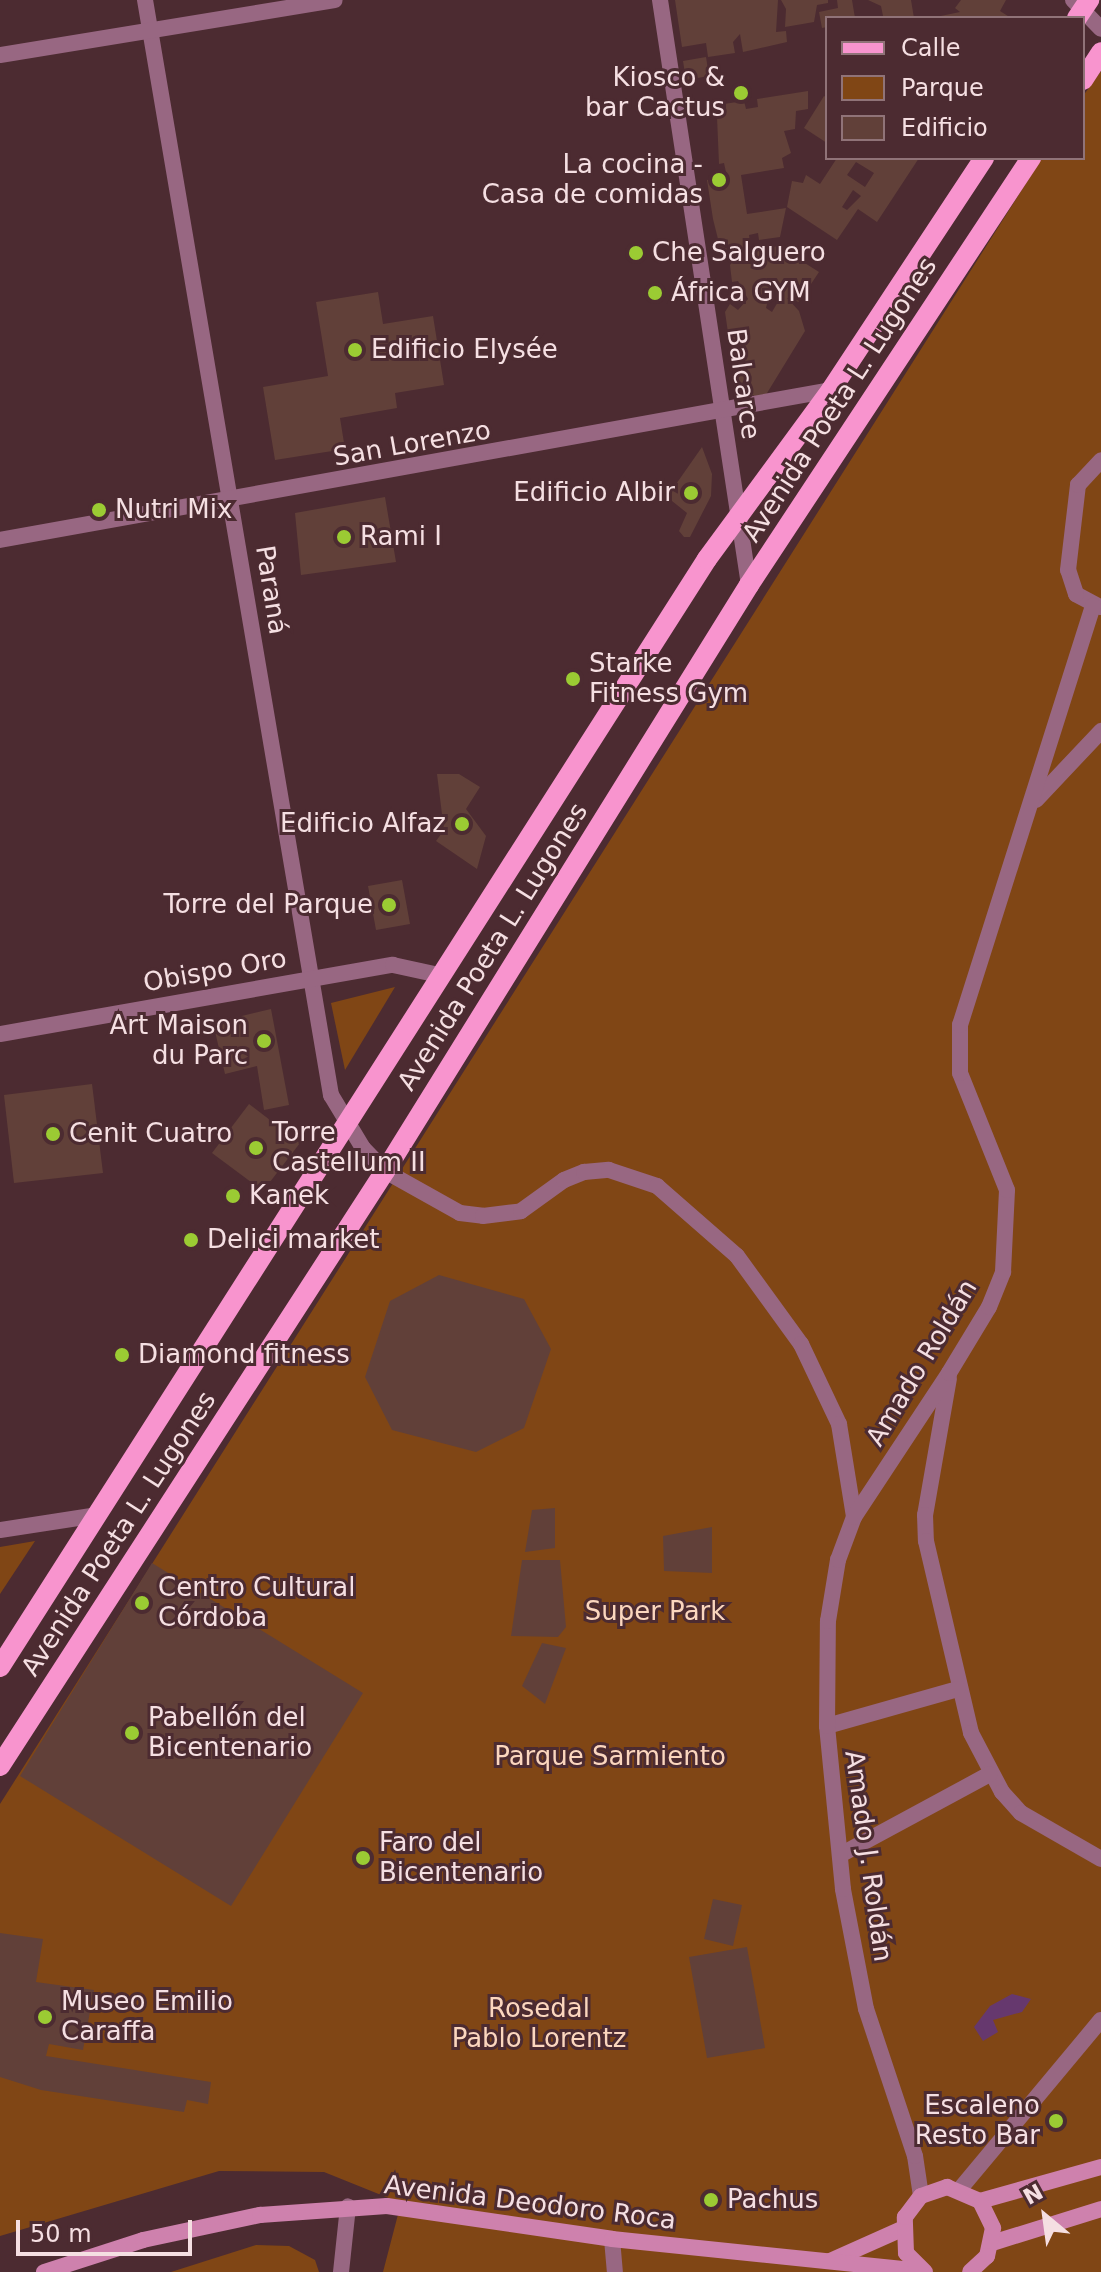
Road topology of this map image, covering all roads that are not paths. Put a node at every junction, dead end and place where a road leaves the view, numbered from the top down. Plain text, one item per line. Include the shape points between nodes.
1 (145, 0) edge
2 (335, 0) edge
3 (660, 0) edge
4 (1080, 8) edge
5 (1101, 29) edge
6 (150, 30) junction
7 (1101, 52) edge
8 (0, 55) edge
9 (1085, 77) edge
10 (983, 160) edge
11 (1030, 160) edge
12 (831, 390) junction
13 (723, 411) junction
14 (1101, 460) edge
15 (232, 501) junction
16 (738, 516) junction
17 (0, 540) edge
18 (749, 585) junction
19 (1097, 606) edge
20 (1101, 731) edge
21 (1026, 814) junction
22 (439, 975) junction
23 (307, 979) junction
24 (0, 1034) edge
25 (345, 1122) junction
26 (385, 1171) junction
27 (949, 1373) junction
28 (98, 1515) junction
29 (854, 1517) junction
30 (0, 1530) edge
31 (0, 1667) edge
32 (958, 1689) junction
33 (827, 1726) junction
34 (0, 1766) edge
35 (990, 1774) junction
36 (840, 1855) junction
37 (1101, 1859) edge
38 (1101, 2020) edge
39 (1101, 2167) edge
40 (960, 2189) junction
41 (921, 2196) junction
42 (980, 2201) junction
43 (348, 2206) junction
44 (1101, 2209) edge
45 (902, 2229) junction
46 (612, 2239) junction
47 (992, 2243) junction
48 (825, 2263) junction
49 (923, 2271) edge
50 (44, 2272) edge
51 (341, 2272) edge
52 (615, 2272) edge
53 (970, 2272) edge

1 - 6 street, Paraná
2 - 6 street
3 - 13 street, Balcarce
4 - 5 street
6 - 8 street
6 - 15 street, Paraná
7 - 9 main road
10 - 12 main road, Avenida Poeta L. Lugones
11 - 18 main road, Avenida Poeta L. Lugones
12 - 13 street, San Lorenzo
12 - 16 main road, Avenida Poeta L. Lugones
13 - 15 street, San Lorenzo
13 - 16 street, Balcarce
14 - 19 street via 1078,485 1070,535 1070,583
15 - 17 street, San Lorenzo
15 - 23 street, Paraná
16 - 18 street, Balcarce
16 - 22 main road, Avenida Poeta L. Lugones
18 - 26 main road, Avenida Poeta L. Lugones
19 - 21 street, Amado Roldán
20 - 21 street, Amado Roldán via 1047,784
21 - 27 street, Amado Roldán via 956,1049 967,1096 1007,1190 1007,1251 989,1307
22 - 23 street, Obispo Oro via 393,965
22 - 25 main road, Avenida Poeta L. Lugones
23 - 24 street, Obispo Oro
23 - 25 street, Paraná via 331,1095
25 - 26 street, Paraná
25 - 28 main road, Avenida Poeta L. Lugones
26 - 29 street, Paraná via 437,1202 483,1216 521,1211 584,1172 623,1172 657,1186 737,1256 801,1344 839,1424
26 - 34 main road, Avenida Poeta L. Lugones
27 - 29 street, Amado Roldán
27 - 32 street via 925,1515
28 - 30 street
28 - 31 main road, Avenida Poeta L. Lugones
29 - 33 street, Amado J. Roldán via 838,1560 828,1621
32 - 33 street
32 - 35 street
33 - 36 street, Amado J. Roldán
35 - 36 street
35 - 37 street via 1021,1813
36 - 41 street, Amado J. Roldán via 866,2009 915,2156
38 - 40 street
39 - 42 main road
40 - 41 main road via 947,2187
40 - 42 main road
41 - 45 main road
42 - 47 main road via 988,2213
43 - 46 main road, Avenida Deodoro Roca via 387,2206
43 - 50 main road, Avenida Deodoro Roca via 179,2231
43 - 51 street
44 - 47 main road
45 - 48 main road
45 - 49 main road via 906,2253
46 - 48 main road, Avenida Deodoro Roca
46 - 52 street
47 - 53 main road
48 - 49 main road, Avenida Deodoro Roca

